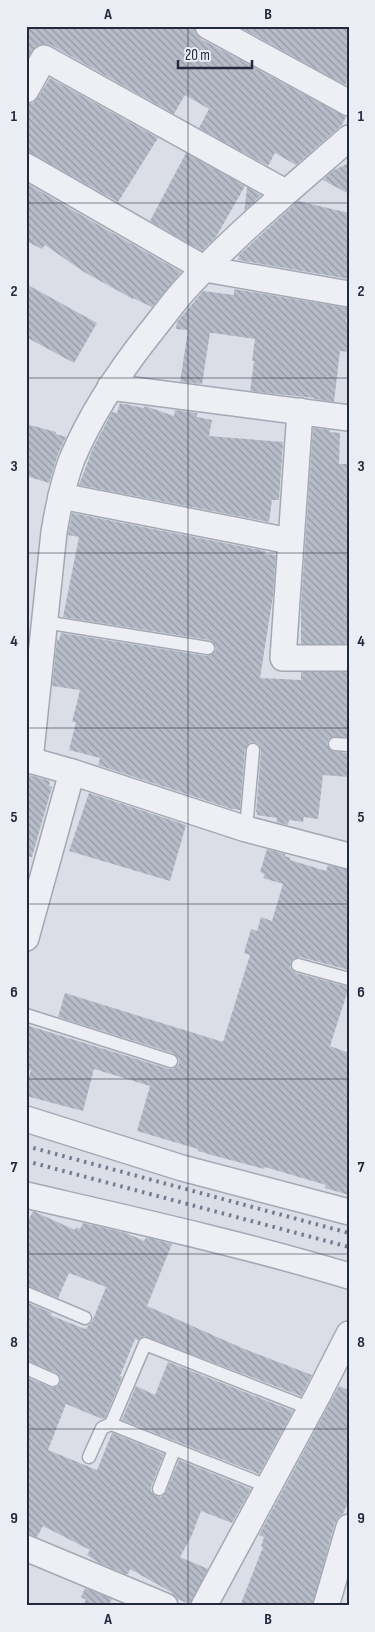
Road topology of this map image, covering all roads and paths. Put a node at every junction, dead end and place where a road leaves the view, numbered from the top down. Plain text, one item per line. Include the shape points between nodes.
1 (208, 26) edge
2 (26, 90) edge
3 (349, 103) edge
4 (349, 138) edge
5 (26, 166) edge
6 (285, 192) junction
7 (204, 269) junction
8 (349, 294) edge
9 (110, 386) junction
10 (300, 411) junction
11 (349, 418) edge
12 (60, 496) junction
13 (290, 541) junction
14 (44, 622) junction
15 (208, 648) dead end
16 (349, 658) edge
17 (335, 744) dead end
18 (349, 745) edge
19 (253, 750) dead end
20 (28, 759) edge
21 (72, 772) junction
22 (246, 829) junction
23 (349, 856) edge
24 (30, 907) edge
25 (26, 938) edge
26 (298, 965) dead end
27 (349, 979) edge
28 (26, 1015) edge
29 (171, 1061) dead end
30 (26, 1119) edge
31 (26, 1195) edge
32 (349, 1212) edge
33 (349, 1276) edge
34 (26, 1294) edge
35 (85, 1318) dead end
36 (349, 1334) edge
37 (26, 1368) edge
38 (53, 1380) dead end
39 (310, 1409) junction
40 (111, 1424) junction
41 (174, 1450) junction
42 (89, 1458) dead end
43 (269, 1487) junction
44 (159, 1489) dead end
45 (349, 1527) edge
46 (26, 1548) edge
47 (165, 1606) edge
48 (204, 1606) edge
49 (326, 1606) edge

1 - 3 street
2 - 6 street via 44,58
4 - 6 street
5 - 7 street
6 - 7 street
7 - 8 street
7 - 9 street
9 - 10 street
9 - 12 street via 72,460
10 - 11 street
10 - 13 street
12 - 13 street
12 - 14 street
13 - 16 street via 283,658
14 - 15 lane
14 - 20 street
17 - 18 lane
19 - 22 lane
20 - 21 street
21 - 22 street
21 - 24 street
22 - 23 street
24 - 25 street
26 - 27 lane
28 - 29 lane
30 - 32 street via 182,1168
31 - 33 street via 180,1231
34 - 35 lane
36 - 39 street
37 - 38 lane
39 - 40 lane via 144,1344
39 - 43 street
40 - 41 lane
40 - 42 lane via 102,1428
41 - 43 lane
41 - 44 lane
43 - 48 street
45 - 49 street
46 - 47 street

